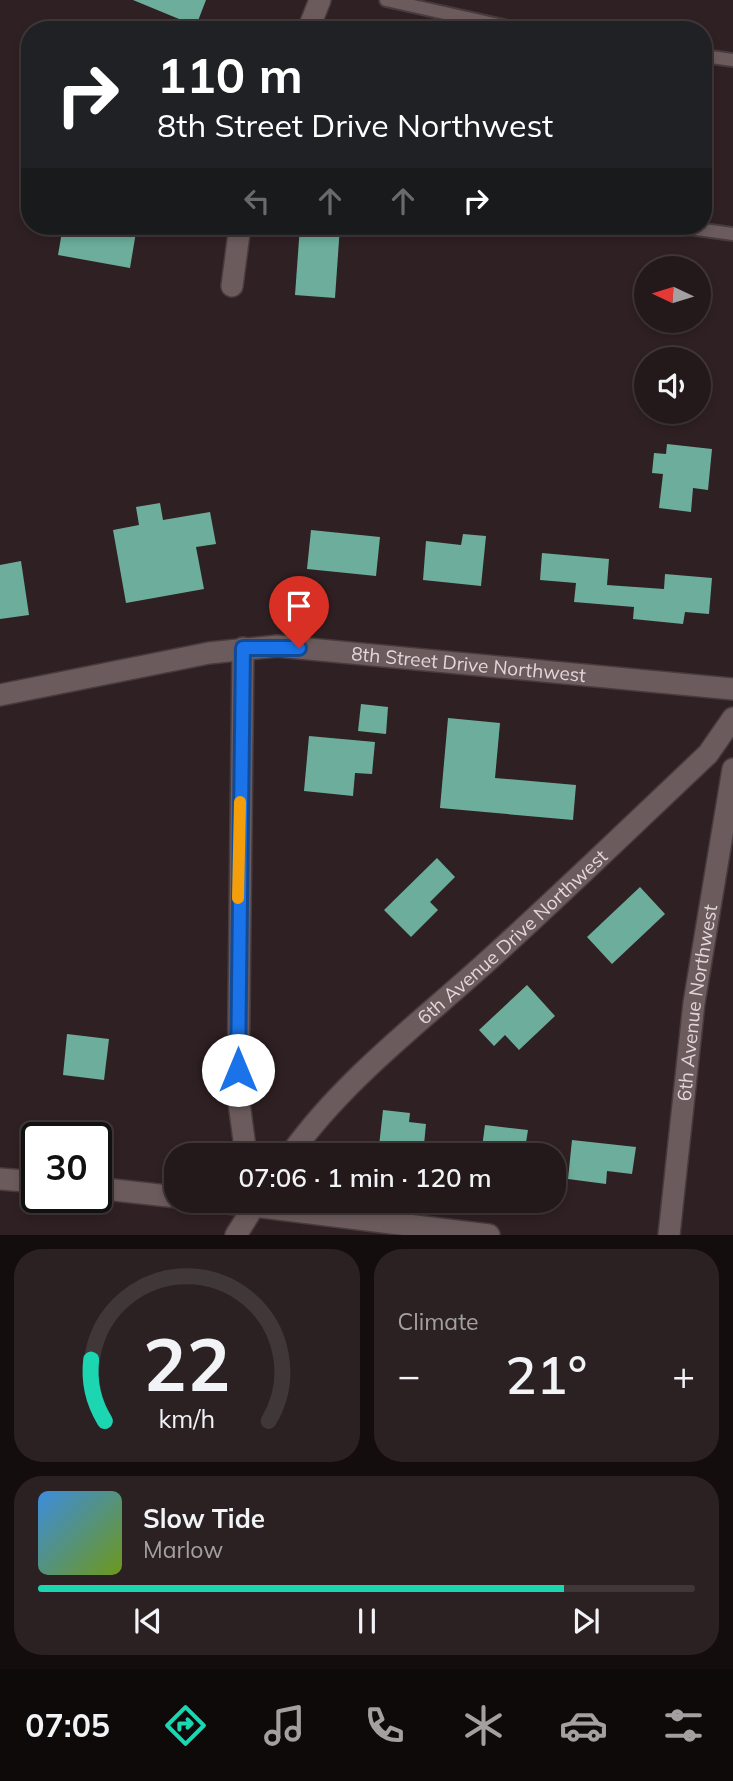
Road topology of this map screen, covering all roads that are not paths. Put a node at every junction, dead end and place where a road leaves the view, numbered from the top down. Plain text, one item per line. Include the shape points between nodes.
1 (320, 0) edge
2 (386, 0) edge
3 (312, 21) edge
4 (480, 21) edge
5 (712, 57) edge
6 (733, 60) edge
7 (712, 231) edge
8 (733, 234) edge
9 (239, 235) edge
10 (232, 286) dead end
11 (243, 648) junction
12 (733, 689) edge
13 (0, 695) edge
14 (733, 718) edge
15 (733, 769) edge
16 (244, 1143) edge
17 (298, 1143) edge
18 (0, 1179) edge
19 (21, 1181) edge
20 (112, 1190) edge
21 (164, 1196) edge
22 (248, 1213) edge
23 (327, 1213) edge
24 (236, 1235) edge
25 (489, 1235) edge
26 (669, 1235) edge

1 - 3 street
2 - 4 lane
5 - 6 lane
7 - 8 lane
9 - 10 street
11 - 12 street, 8th Street Drive Northwest via 314,649
11 - 13 street, 8th Street Drive Northwest
11 - 16 street via 238,1095
14 - 17 street, 6th Avenue Drive Northwest via 708,754 402,1036 314,1121
15 - 26 street, 6th Avenue Northwest via 694,1003
18 - 19 street
20 - 21 street
22 - 24 street
23 - 25 street

